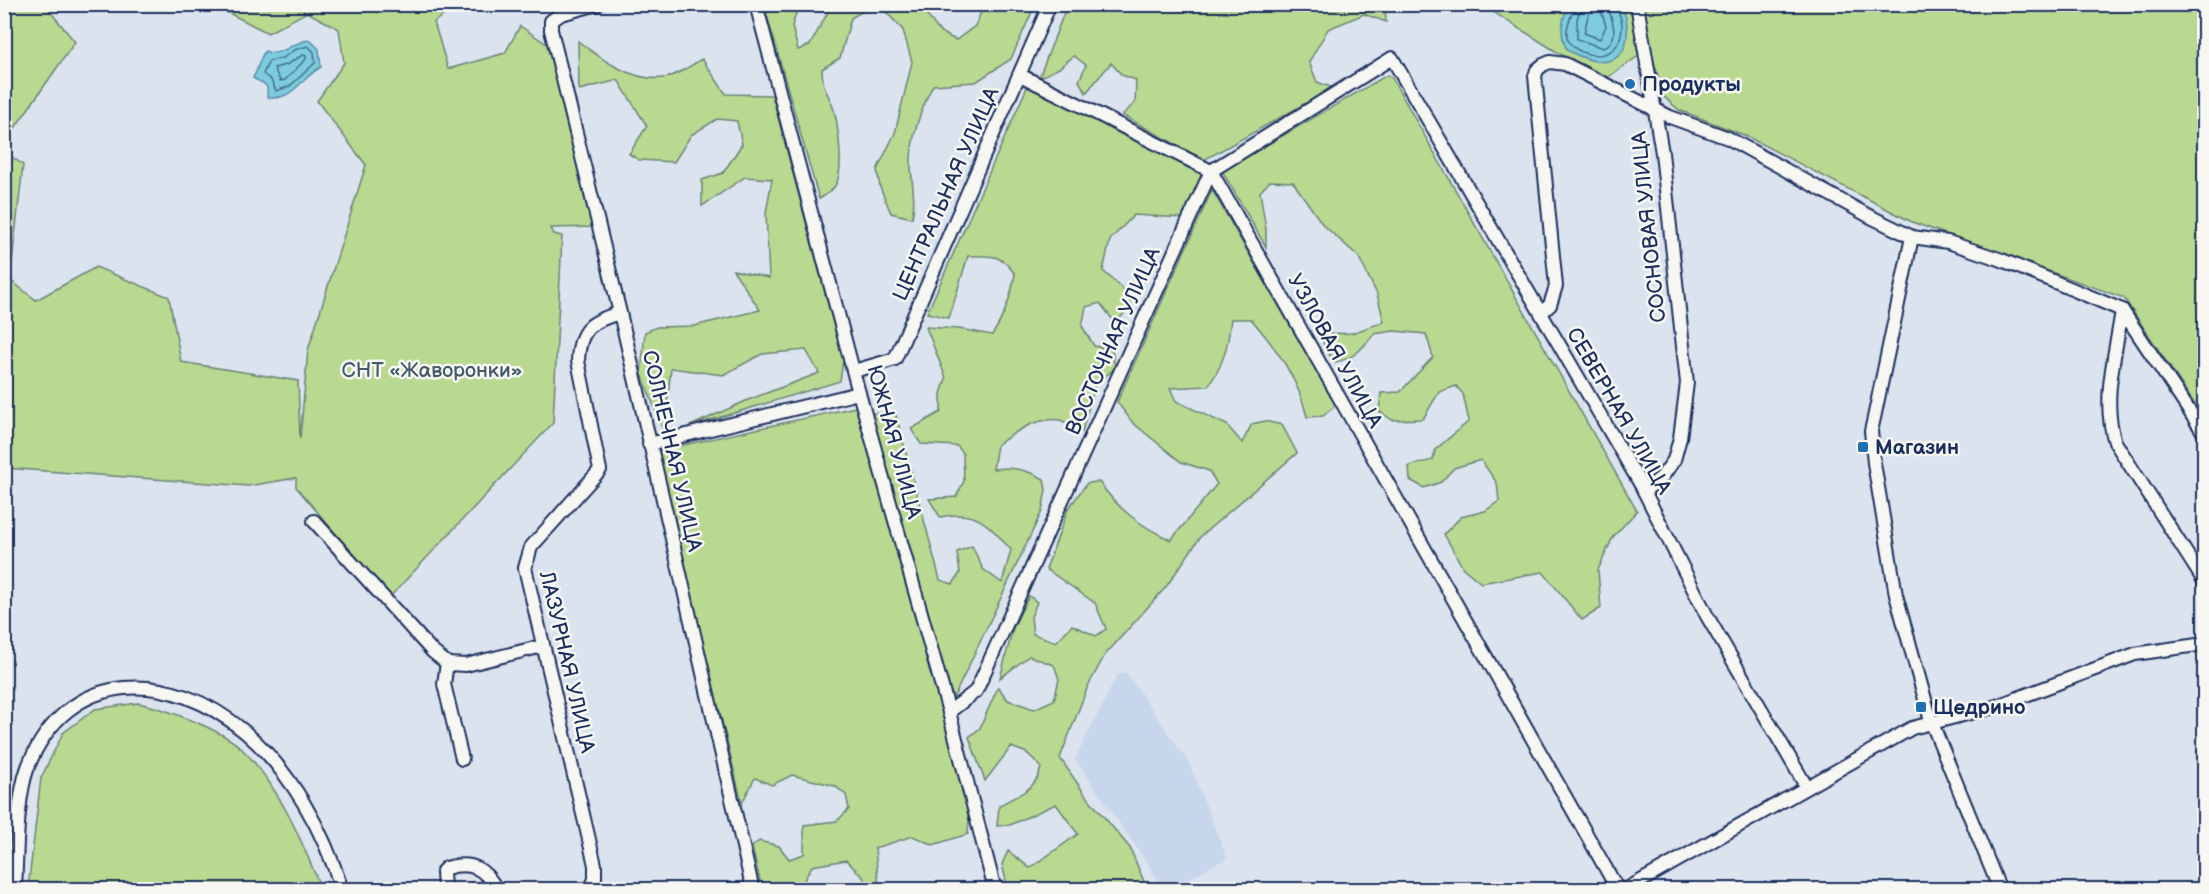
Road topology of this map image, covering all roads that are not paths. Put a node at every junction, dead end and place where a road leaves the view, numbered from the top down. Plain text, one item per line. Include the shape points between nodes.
1 (598, 4) edge
2 (756, 4) edge
3 (1050, 4) edge
4 (1637, 4) edge
5 (1020, 75) junction
6 (1653, 107) junction
7 (1211, 171) junction
8 (1912, 237) junction
9 (2122, 310) junction
10 (620, 313) junction
11 (1541, 313) junction
12 (854, 371) junction
13 (859, 393) junction
14 (2205, 434) edge
15 (650, 444) junction
16 (1644, 491) junction
17 (314, 521) dead end
18 (2205, 581) edge
19 (2205, 644) edge
20 (543, 646) junction
21 (447, 663) junction
22 (949, 712) junction
23 (1931, 721) junction
24 (462, 759) dead end
25 (1806, 786) junction
26 (15, 890) edge
27 (342, 890) edge
28 (444, 890) edge
29 (497, 890) edge
30 (590, 890) edge
31 (753, 890) edge
32 (995, 890) edge
33 (1618, 890) edge
34 (1625, 890) edge
35 (2000, 890) edge

1 - 10 street, СОЛНЕЧНАЯ УЛИЦА via 561,14 551,21
2 - 12 street, ЮЖНАЯ УЛИЦА
3 - 5 street, ЦЕНТРАЛЬНАЯ УЛИЦА
4 - 6 street
5 - 7 street
5 - 12 street, ЦЕНТРАЛЬНАЯ УЛИЦА via 895,359
6 - 8 street via 1728,138
6 - 11 street, СОСНОВАЯ УЛИЦА via 1565,64 1550,62 1537,70 1557,286 1550,305
6 - 16 street, СОСНОВАЯ УЛИЦА via 1662,153 1686,393 1680,438 1671,466
7 - 11 street, СЕВЕРНАЯ УЛИЦА via 1392,58
7 - 22 street, ВОСТОЧНАЯ УЛИЦА via 976,691
7 - 33 street, УЗЛОВАЯ УЛИЦА
8 - 9 street via 1948,242 2002,260
8 - 23 street via 1872,442 1896,595
9 - 14 street
9 - 18 street via 2109,423 2115,442
10 - 15 street, СОЛНЕЧНАЯ УЛИЦА
10 - 20 street, ЛАЗУРНАЯ УЛИЦА via 597,319 582,336 579,349 600,470 526,557 525,568
11 - 16 street, СЕВЕРНАЯ УЛИЦА
12 - 13 street, ЮЖНАЯ УЛИЦА
13 - 15 street
13 - 22 street, ЮЖНАЯ УЛИЦА
15 - 31 street, СОЛНЕЧНАЯ УЛИЦА
16 - 25 street, СЕВЕРНАЯ УЛИЦА via 1707,616
17 - 21 street
19 - 23 street via 2135,654 1994,707 1946,721
20 - 21 street via 466,665
20 - 30 street, ЛАЗУРНАЯ УЛИЦА via 595,866
21 - 24 street via 444,684
22 - 32 street, ЮЖНАЯ УЛИЦА
23 - 25 street
23 - 35 street
25 - 34 street
26 - 27 street via 23,787 38,748 53,724 74,705 98,692 125,687 151,688 182,696 246,732 305,806
28 - 29 street via 446,868 470,865 482,869

